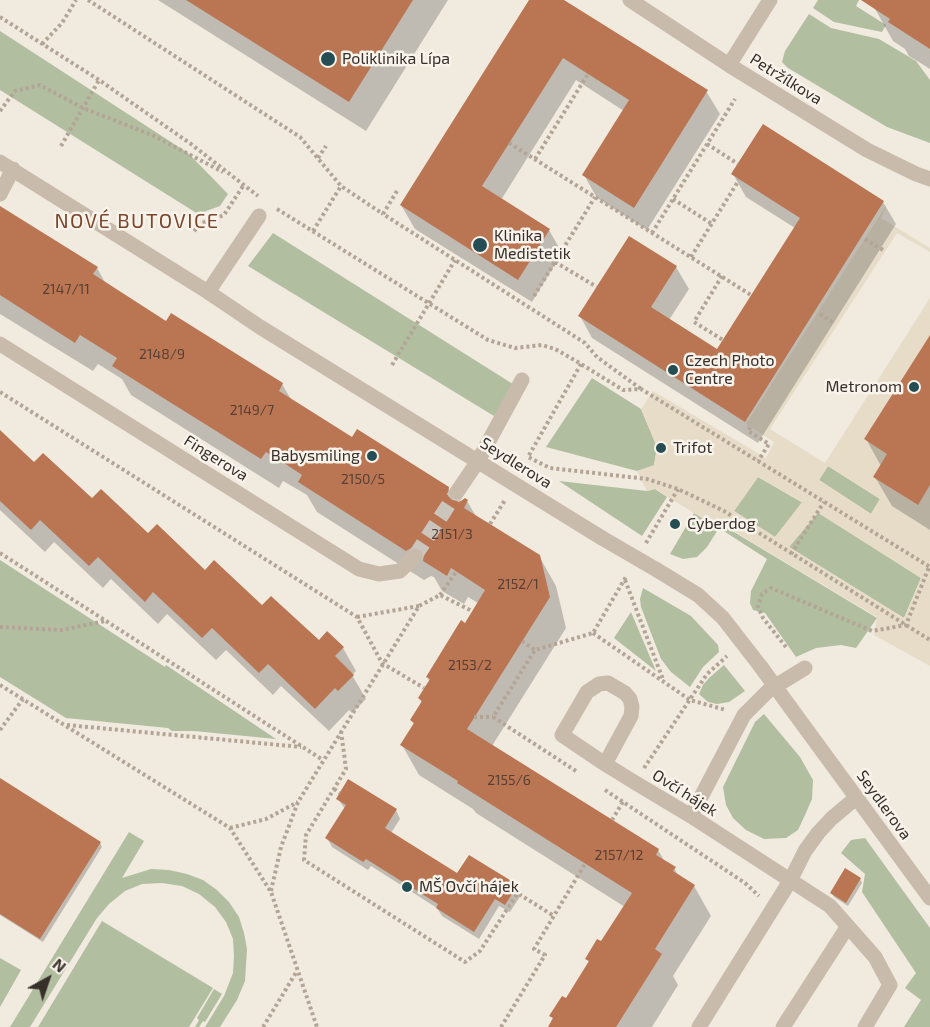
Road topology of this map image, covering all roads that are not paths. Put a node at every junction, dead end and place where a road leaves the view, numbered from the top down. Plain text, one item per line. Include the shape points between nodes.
1 (630, 0) edge
2 (770, 0) edge
3 (729, 65) junction
4 (7, 166) edge
5 (930, 179) edge
6 (0, 195) edge
7 (259, 216) dead end
8 (208, 292) junction
9 (0, 344) edge
10 (522, 380) dead end
11 (478, 461) junction
12 (457, 492) tunnel mouth
13 (416, 556) tunnel mouth
14 (805, 668) dead end
15 (605, 764) junction
16 (856, 798) junction
17 (691, 816) junction
18 (790, 881) junction
19 (928, 894) edge
20 (848, 926) junction
21 (699, 1027) edge
22 (783, 1027) edge
23 (865, 1027) edge

1 - 3 street, Petržílkova
2 - 3 street
3 - 5 street, Petržílkova via 867,150
4 - 6 street
4 - 8 street, Seydlerova
7 - 8 street
8 - 11 street, Seydlerova
9 - 13 street, Fingerova via 359,569 379,573 400,571
10 - 11 street
11 - 12 street
11 - 16 street, Seydlerova, bridge via 698,595 723,618
14 - 17 street via 769,690 744,715
15 - 15 street, Ovčí hájek via 562,735 587,692 608,683 630,699 632,707
15 - 17 street, Ovčí hájek
16 - 18 street via 818,833
16 - 19 street, Seydlerova
17 - 18 street, Ovčí hájek
18 - 20 street, Ovčí hájek via 830,906
18 - 21 street
20 - 22 street
20 - 23 street, Ovčí hájek via 875,957 890,985

